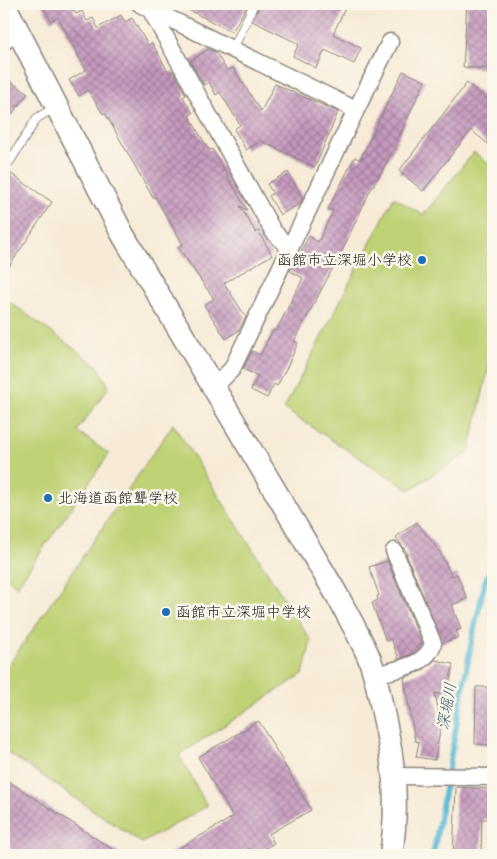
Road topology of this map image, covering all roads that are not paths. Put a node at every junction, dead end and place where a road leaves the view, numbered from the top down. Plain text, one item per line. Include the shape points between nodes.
1 (4, 4) edge
2 (254, 4) edge
3 (145, 6) edge
4 (9, 34) edge
5 (390, 42) dead end
6 (233, 50) junction
7 (57, 107) junction
8 (356, 110) junction
9 (10, 161) dead end
10 (290, 249) junction
11 (213, 388) junction
12 (394, 551) dead end
13 (375, 675) junction
14 (395, 776) junction
15 (493, 777) edge
16 (391, 855) edge

1 - 4 street
2 - 6 lane
3 - 6 street
3 - 10 street via 273,231
4 - 7 street
5 - 8 street
6 - 8 street
7 - 9 lane via 37,118
7 - 11 street via 123,235
8 - 10 street
10 - 11 street via 232,368
11 - 13 street via 338,595 368,653
12 - 13 street via 433,643 424,660
13 - 14 street
14 - 15 street
14 - 16 street via 397,798

